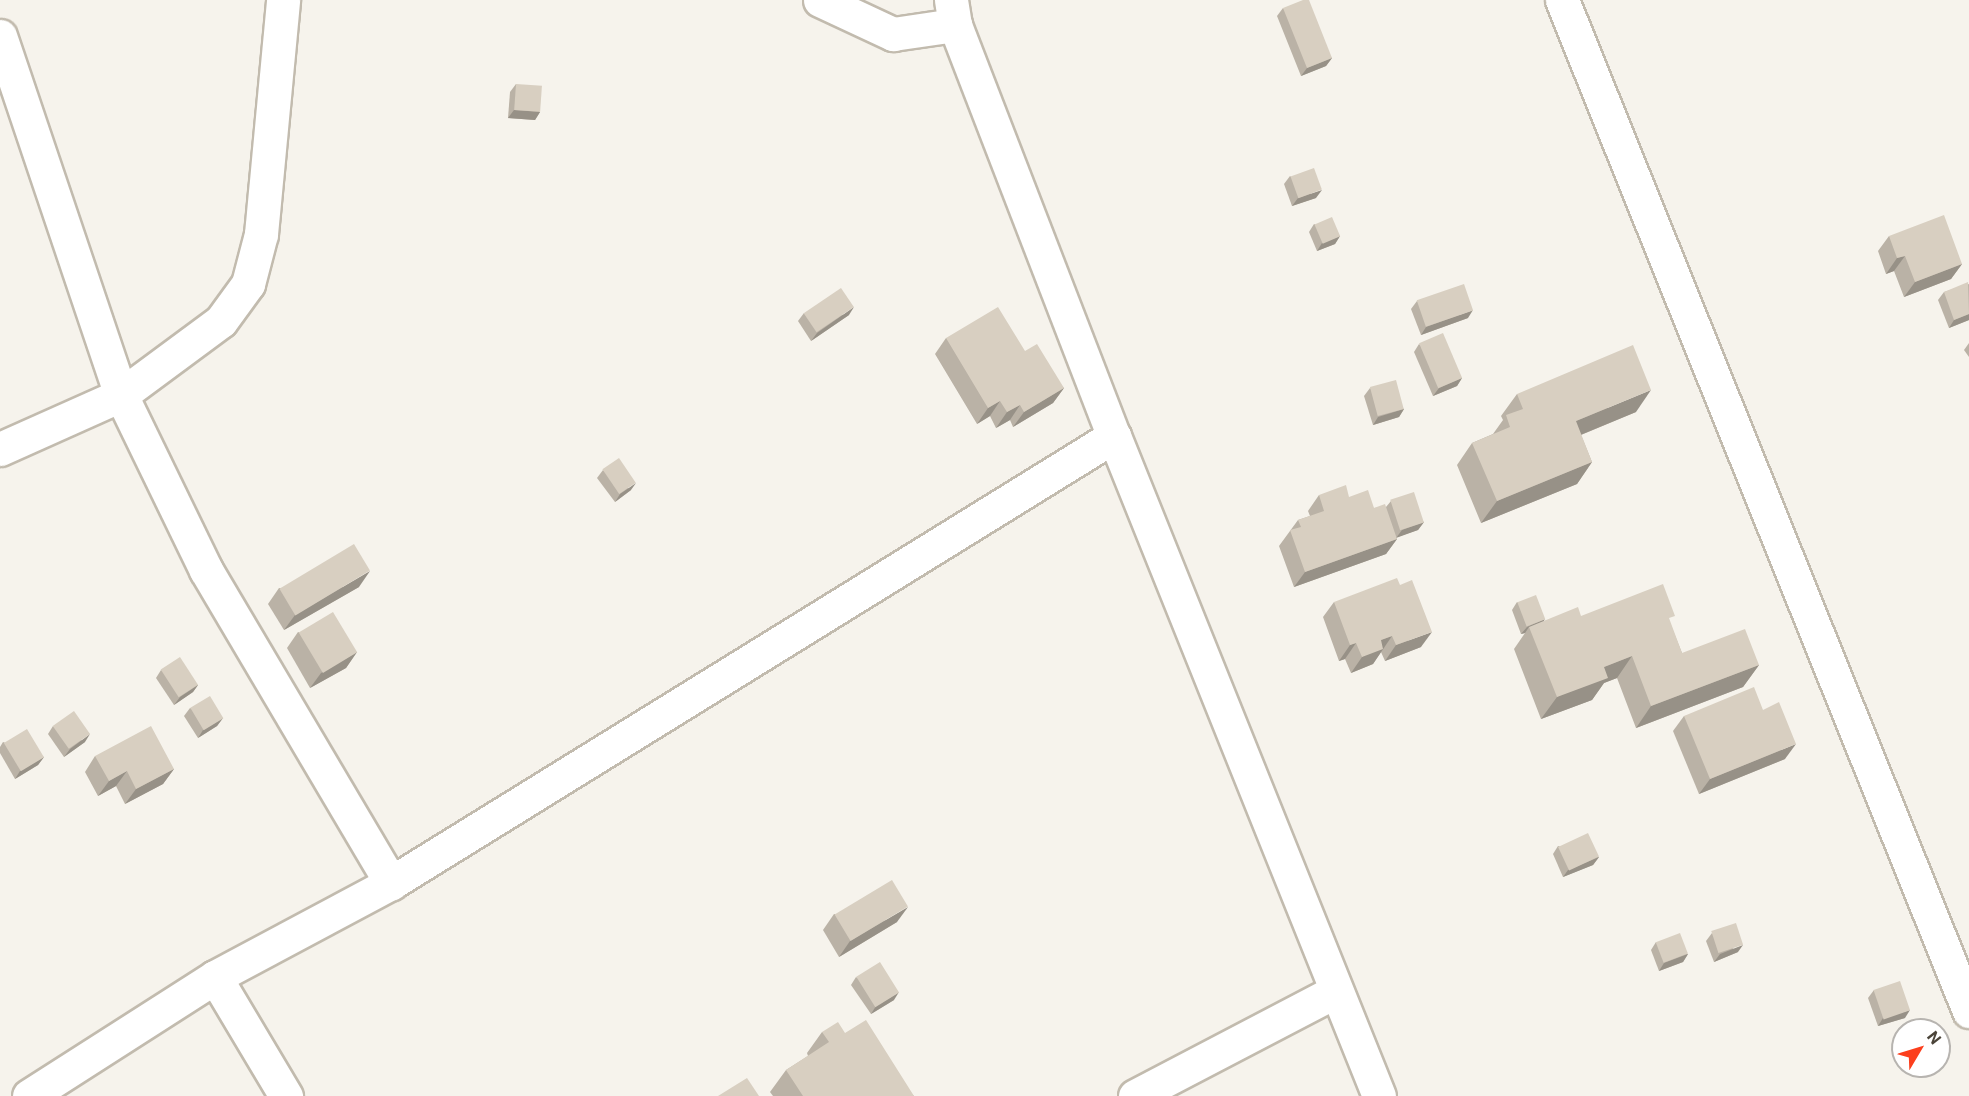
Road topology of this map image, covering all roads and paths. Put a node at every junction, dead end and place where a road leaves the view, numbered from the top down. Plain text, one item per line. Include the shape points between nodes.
1 (283, 0) edge
2 (820, 0) edge
3 (1562, 0) edge
4 (953, 13) edge
5 (0, 36) edge
6 (121, 395) junction
7 (1114, 436) junction
8 (0, 449) edge
9 (391, 884) junction
10 (215, 977) junction
11 (1336, 992) junction
12 (1969, 1011) edge
13 (29, 1096) edge
14 (286, 1096) edge
15 (1135, 1096) edge
16 (1379, 1096) edge

1 - 6 street via 261,234 248,284 222,321
2 - 4 street via 893,34
3 - 12 street
4 - 7 street
5 - 6 street
6 - 8 street
6 - 9 street via 206,570
7 - 9 street
7 - 11 street
9 - 10 street
10 - 13 street
10 - 14 street
11 - 15 street
11 - 16 street

